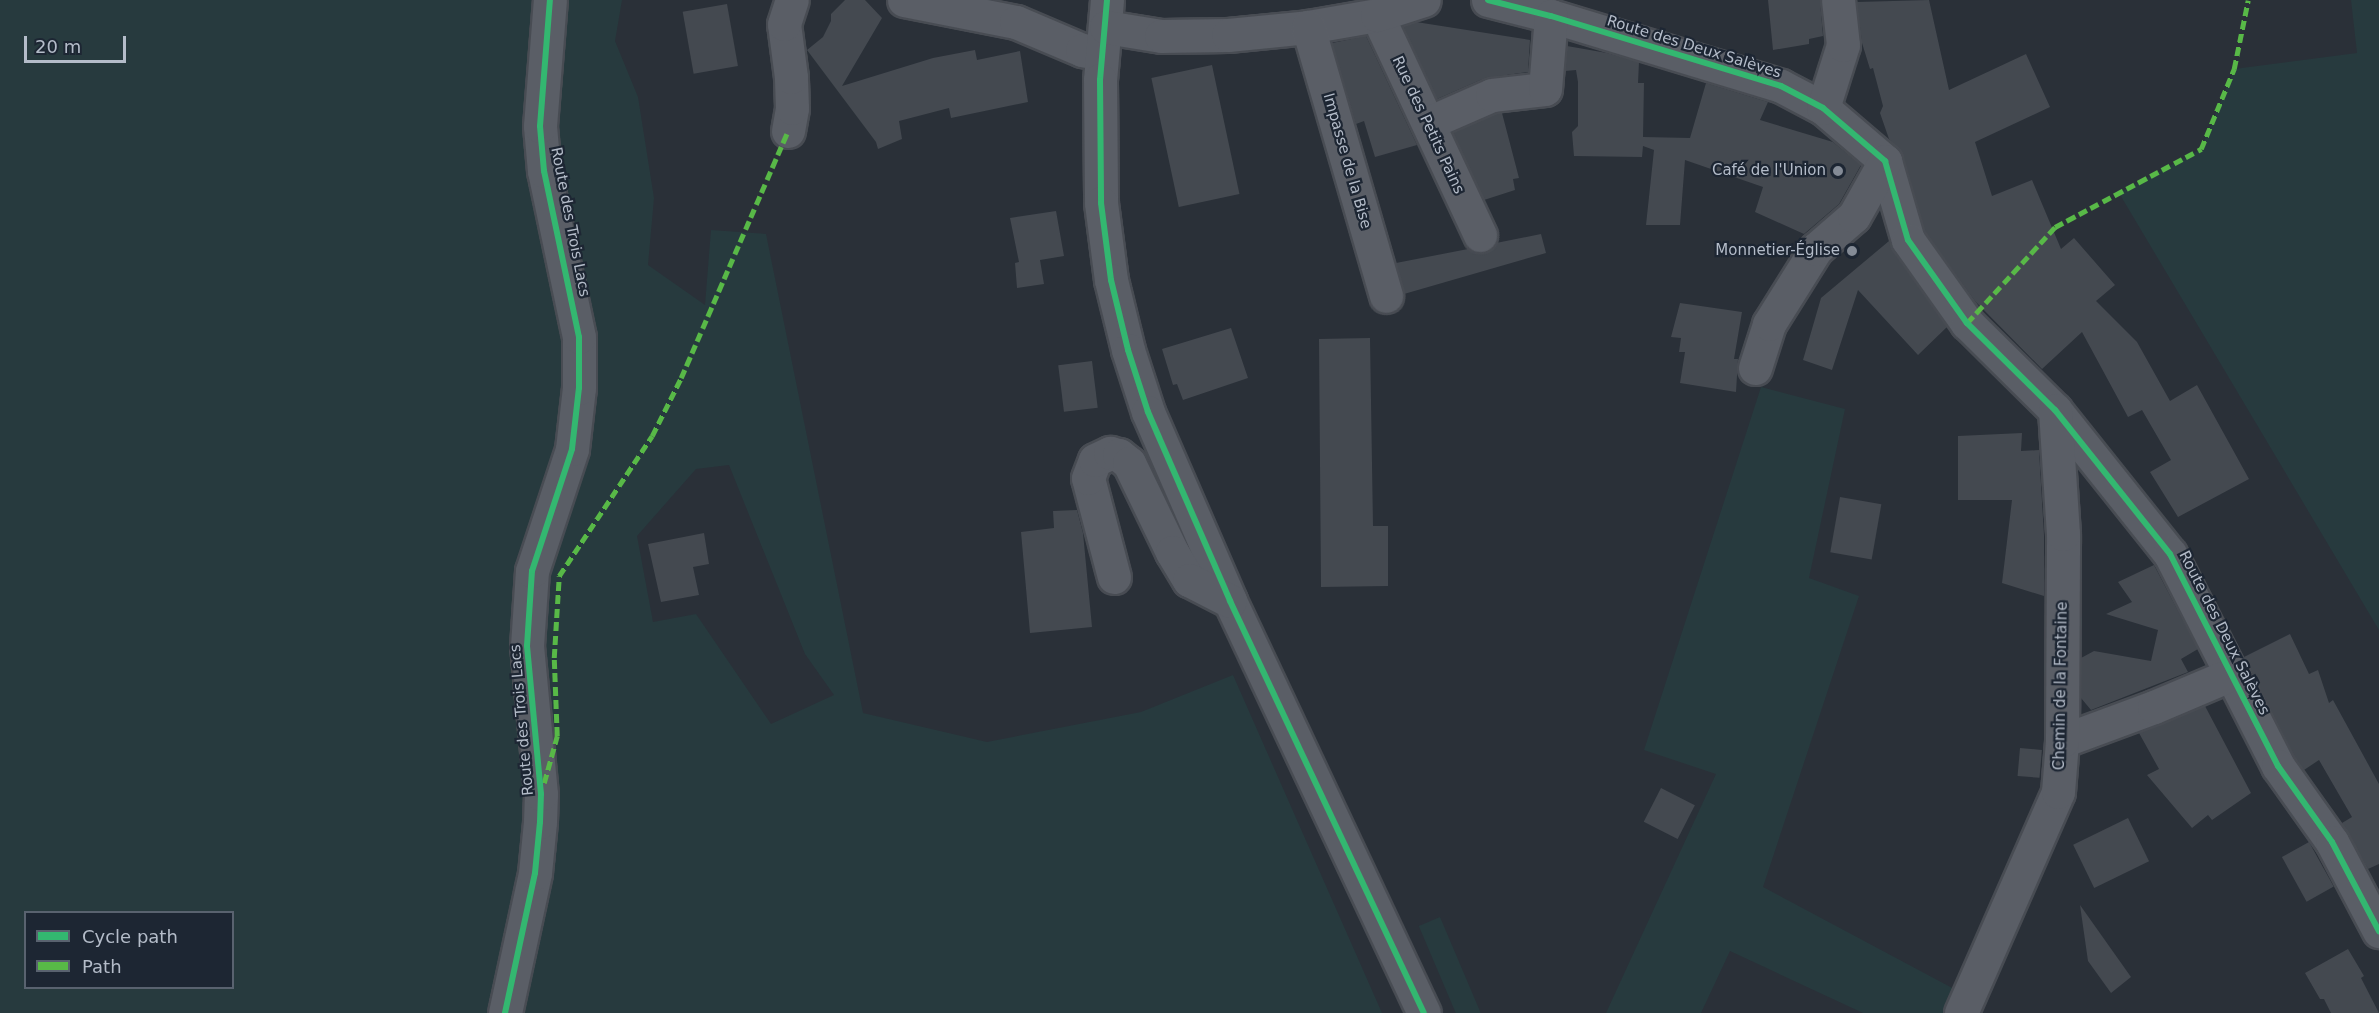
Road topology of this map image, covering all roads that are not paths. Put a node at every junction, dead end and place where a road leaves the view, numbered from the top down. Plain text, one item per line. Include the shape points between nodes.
1 (550, 0) edge
2 (792, 0) edge
3 (904, 0) edge
4 (1424, 0) edge
5 (1488, 0) edge
6 (1838, 0) edge
7 (1377, 15) junction
8 (1321, 16) edge
9 (1551, 16) junction
10 (1105, 27) edge
11 (1822, 108) junction
12 (1428, 123) junction
13 (788, 131) dead end
14 (1885, 161) junction
15 (1480, 235) dead end
16 (1386, 296) dead end
17 (1755, 368) dead end
18 (2055, 410) junction
19 (1114, 577) dead end
20 (1230, 601) junction
21 (2232, 674) junction
22 (2062, 741) junction
23 (2379, 931) edge
24 (505, 1013) edge
25 (1424, 1013) edge
26 (1961, 1013) edge

1 - 24 street, Route des Trois Lacs via 540,126 544,171 579,337 579,388 572,449 532,571 526,646 541,794 540,822 535,873
2 - 13 street via 784,24 791,77
3 - 10 street via 1016,22 1082,50
4 - 7 street
5 - 9 street, Route des Deux Salèves
6 - 11 street via 1844,45
7 - 8 street
7 - 12 street, Rue des Petits Pains
8 - 10 street via 1228,35 1161,36
8 - 16 street, Impasse de la Bise
9 - 11 street, Route des Deux Salèves via 1781,86
9 - 12 street via 1545,89 1492,95
10 - 20 street via 1101,203 1111,280 1148,412
11 - 14 street, Route des Deux Salèves
12 - 15 street, Rue des Petits Pains
14 - 17 street via 1854,216 1810,258 1769,324
14 - 18 street, Route des Deux Salèves via 1908,240 1967,323
18 - 21 street, Route des Deux Salèves via 2170,554
18 - 22 street, Chemin de la Fontaine via 2063,534
19 - 20 street via 1088,478 1095,460 1110,453 1129,462 1189,580
20 - 25 street
21 - 22 street via 2154,708
21 - 23 street, Route des Deux Salèves via 2278,765 2332,842
22 - 26 street, Chemin de la Fontaine via 2058,792

